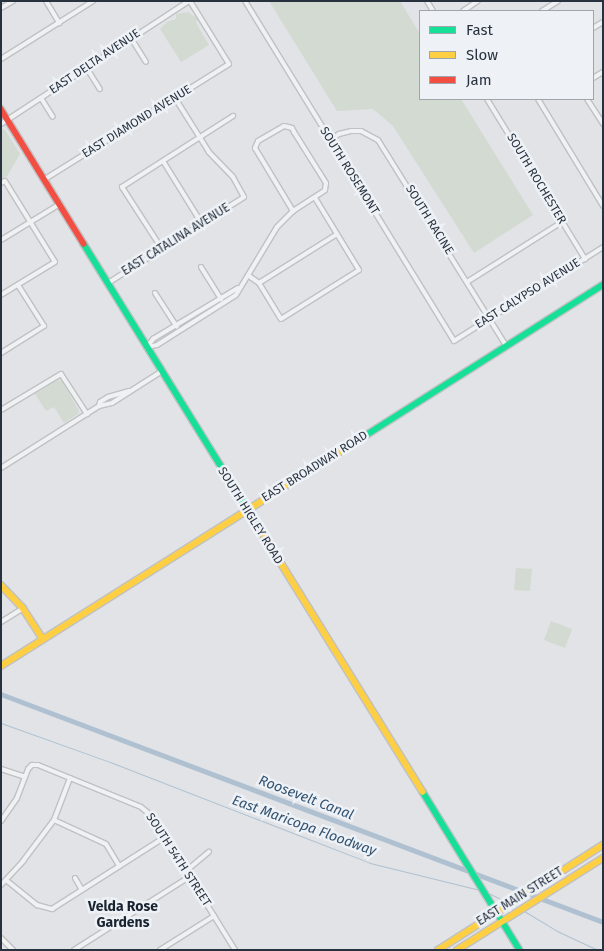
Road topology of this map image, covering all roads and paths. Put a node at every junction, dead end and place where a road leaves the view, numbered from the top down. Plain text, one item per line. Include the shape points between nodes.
1 (12, 1) edge
2 (46, 1) edge
3 (94, 1) edge
4 (190, 1) edge
5 (245, 1) edge
6 (478, 1) edge
7 (558, 1) edge
8 (1, 8) edge
9 (464, 10) edge
10 (544, 10) edge
11 (59, 23) junction
12 (131, 38) junction
13 (1, 59) edge
14 (146, 62) dead end
15 (86, 67) junction
16 (100, 89) dead end
17 (41, 98) junction
18 (174, 98) junction
19 (489, 100) edge
20 (539, 100) edge
21 (588, 100) edge
22 (1, 108) edge
23 (233, 116) dead end
24 (53, 117) dead end
25 (8, 119) junction
26 (603, 123) edge
27 (1, 124) edge
28 (199, 137) junction
29 (330, 140) junction
30 (162, 161) junction
31 (45, 179) junction
32 (3, 182) edge
33 (315, 198) junction
34 (60, 204) junction
35 (603, 206) edge
36 (293, 212) junction
37 (30, 222) junction
38 (562, 222) junction
39 (202, 224) junction
40 (337, 234) junction
41 (1, 240) edge
42 (603, 248) edge
43 (162, 249) junction
44 (585, 258) junction
45 (201, 267) dead end
46 (249, 276) junction
47 (108, 282) junction
48 (467, 282) junction
49 (259, 284) junction
50 (18, 285) junction
51 (603, 285) edge
52 (238, 288) junction
53 (155, 293) dead end
54 (1, 295) edge
55 (220, 298) junction
56 (223, 303) junction
57 (489, 318) junction
58 (176, 325) junction
59 (179, 331) junction
60 (454, 341) joint
61 (506, 346) junction
62 (147, 347) junction
63 (1, 353) edge
64 (162, 371) junction
65 (129, 390) junction
66 (99, 406) junction
67 (1, 410) edge
68 (87, 414) junction
69 (1, 468) edge
70 (247, 510) junction
71 (1, 584) edge
72 (24, 608) junction
73 (1, 622) edge
74 (43, 640) junction
75 (1, 666) edge
76 (1, 769) edge
77 (25, 777) junction
78 (70, 778) junction
79 (54, 820) junction
80 (1, 821) edge
81 (165, 837) junction
82 (603, 845) edge
83 (209, 852) dead end
84 (603, 858) edge
85 (119, 866) junction
86 (186, 871) junction
87 (189, 877) junction
88 (75, 878) dead end
89 (6, 880) junction
90 (1, 885) edge
91 (82, 890) junction
92 (497, 912) junction
93 (214, 916) junction
94 (502, 921) junction
95 (1, 938) edge
96 (13, 950) edge
97 (74, 950) edge
98 (160, 950) edge
99 (235, 950) edge
100 (438, 950) edge
101 (457, 950) edge
102 (520, 950) edge

1 - 8 street
2 - 11 street
3 - 11 street
4 - 12 street, EAST DELTA AVENUE
4 - 18 street, EAST DIAMOND AVENUE via 229,64
5 - 29 street, SOUTH ROSEMONT
6 - 9 street
7 - 10 street
11 - 13 street
12 - 14 street
12 - 15 street, EAST DELTA AVENUE
15 - 16 street
15 - 17 street, EAST DELTA AVENUE
17 - 24 street
17 - 25 street, EAST DELTA AVENUE
18 - 28 street
18 - 31 street, EAST DIAMOND AVENUE
19 - 38 street, SOUTH ROCHESTER
20 - 35 street
21 - 26 street
22 - 25 main road, SOUTH HIGLEY ROAD
23 - 28 street
25 - 27 street, EAST DELTA AVENUE
25 - 31 main road, SOUTH HIGLEY ROAD
28 - 30 street
28 - 39 street, EAST CATALINA AVENUE via 233,177 244,197
29 - 48 street, SOUTH RACINE via 339,134 361,131 378,140
29 - 60 street, SOUTH ROSEMONT
30 - 39 street
30 - 43 street via 122,188
31 - 34 main road, SOUTH HIGLEY ROAD
32 - 37 street
33 - 36 street
33 - 36 street via 324,193 326,183 292,128 279,128 258,141 256,150
33 - 40 street
34 - 37 street
34 - 47 main road, SOUTH HIGLEY ROAD
36 - 46 street via 277,227
37 - 41 street
37 - 50 street via 55,262
38 - 44 street, SOUTH ROCHESTER
38 - 48 street
39 - 43 street, EAST CATALINA AVENUE
40 - 49 street
40 - 49 street via 359,270 281,319
42 - 44 street, EAST CALYPSO AVENUE
43 - 47 street, EAST CATALINA AVENUE
44 - 57 street, EAST CALYPSO AVENUE
45 - 55 street
46 - 49 street
46 - 52 street
47 - 62 main road, SOUTH HIGLEY ROAD
48 - 57 street, SOUTH RACINE
50 - 54 street
50 - 63 street via 44,326
51 - 61 main road, EAST BROADWAY ROAD
52 - 55 street
52 - 56 street via 236,295
53 - 58 street
55 - 56 street
55 - 58 street
56 - 59 street
57 - 60 street, EAST CALYPSO AVENUE
57 - 61 street, SOUTH RACINE
58 - 59 street
58 - 62 street via 153,339
59 - 62 street via 157,345
61 - 70 main road, EAST BROADWAY ROAD
62 - 64 main road, SOUTH HIGLEY ROAD
64 - 65 street
64 - 70 main road, SOUTH HIGLEY ROAD
65 - 66 street via 112,403
65 - 66 street via 112,395
66 - 68 street
67 - 68 street via 61,374
68 - 69 street
70 - 74 main road, EAST BROADWAY ROAD
70 - 92 main road, SOUTH HIGLEY ROAD
71 - 72 main road
72 - 73 street
72 - 74 main road
74 - 75 main road, EAST BROADWAY ROAD
76 - 77 street
77 - 78 street, SOUTH 54TH STREET via 32,765 38,765
77 - 80 street via 17,798
78 - 79 street
78 - 81 street, SOUTH 54TH STREET via 141,807
79 - 85 street via 106,844
79 - 89 street
81 - 85 street
81 - 86 street, SOUTH 54TH STREET
82 - 92 main road, EAST MAIN STREET
83 - 86 street
84 - 94 main road, EAST MAIN STREET
85 - 91 street
86 - 87 street, SOUTH 54TH STREET
87 - 93 street, SOUTH 54TH STREET
87 - 97 street
88 - 91 street
89 - 90 street
89 - 91 street via 44,908 52,909
92 - 94 main road, SOUTH HIGLEY ROAD
92 - 100 main road, EAST MAIN STREET
93 - 98 street
93 - 99 street, SOUTH 54TH STREET
94 - 101 main road, EAST MAIN STREET
94 - 102 main road, SOUTH HIGLEY ROAD
95 - 96 street

